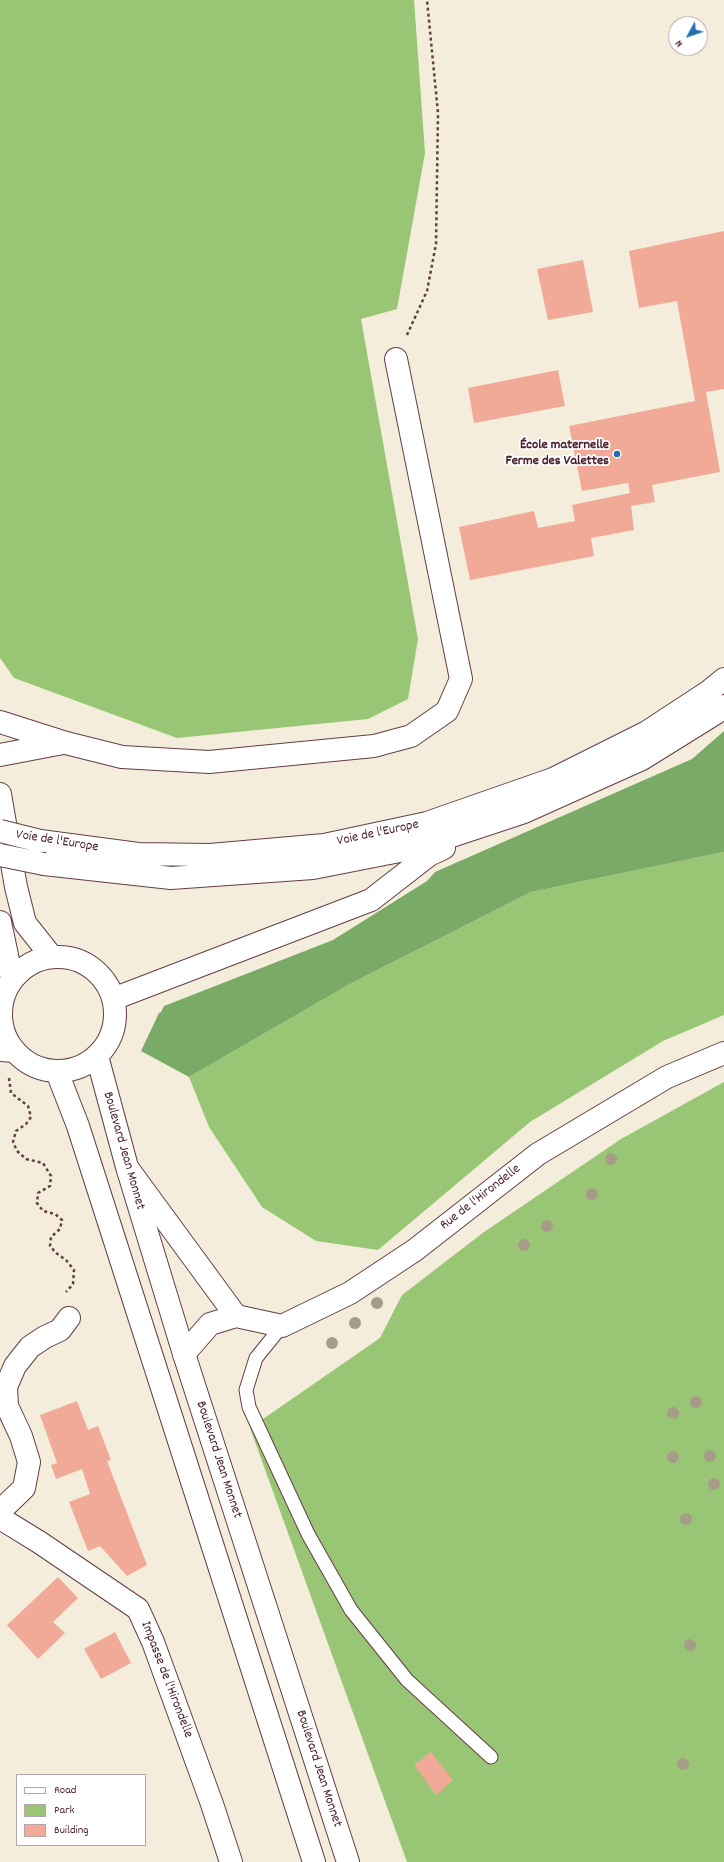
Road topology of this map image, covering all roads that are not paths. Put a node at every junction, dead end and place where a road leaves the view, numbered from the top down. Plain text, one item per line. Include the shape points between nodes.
1 (396, 359) road end
2 (724, 679) edge
3 (724, 706) edge
4 (0, 722) edge
5 (66, 743) junction
6 (0, 755) edge
7 (0, 794) edge
8 (524, 812) junction
9 (0, 831) edge
10 (0, 855) edge
11 (0, 922) edge
12 (52, 957) junction
13 (3, 997) edge
14 (114, 999) junction
15 (7, 1051) edge
16 (724, 1053) edge
17 (96, 1056) junction
18 (57, 1072) junction
19 (126, 1167) junction
20 (236, 1316) junction
21 (69, 1318) road end
22 (282, 1326) junction
23 (184, 1354) junction
24 (0, 1511) edge
25 (0, 1518) edge
26 (491, 1757) dead end
27 (231, 1862) edge
28 (314, 1862) edge
29 (348, 1862) edge

1 - 5 main road via 461,680 447,711 411,736 374,746 209,762 122,757
2 - 9 main road, Voie de l'Europe, bridge via 647,732 553,779 427,823 324,845 210,855 138,854 40,841
3 - 8 main road, Voie de l'Europe via 642,759
4 - 5 main road
5 - 6 main road
7 - 12 main road via 16,887 26,923
8 - 10 main road, Voie de l'Europe, bridge via 415,848 313,868 171,878 44,864
8 - 14 main road via 429,855 370,900
11 - 13 main road
12 - 13 main road via 38,960 25,967
12 - 14 main road via 84,963 97,972 107,984
13 - 15 main road via 1,1024
14 - 17 main road via 116,1019 111,1038
15 - 18 main road via 41,1069
16 - 22 main road, Rue de l'Hirondelle via 667,1077 538,1154 402,1258 350,1293
17 - 18 main road via 88,1064 73,1070
17 - 19 main road, Boulevard Jean Monnet
18 - 28 main road via 78,1126
19 - 20 main road
19 - 23 main road, Boulevard Jean Monnet
20 - 22 main road
20 - 23 main road via 210,1324
21 - 24 main road via 60,1330 30,1347 15,1366 6,1387 7,1406 21,1436 29,1462 24,1488
22 - 26 lane via 256,1358 246,1390 249,1407 308,1534 350,1610 407,1680
23 - 29 main road, Boulevard Jean Monnet
25 - 27 main road, Impasse de l'Hirondelle via 138,1608 153,1642

